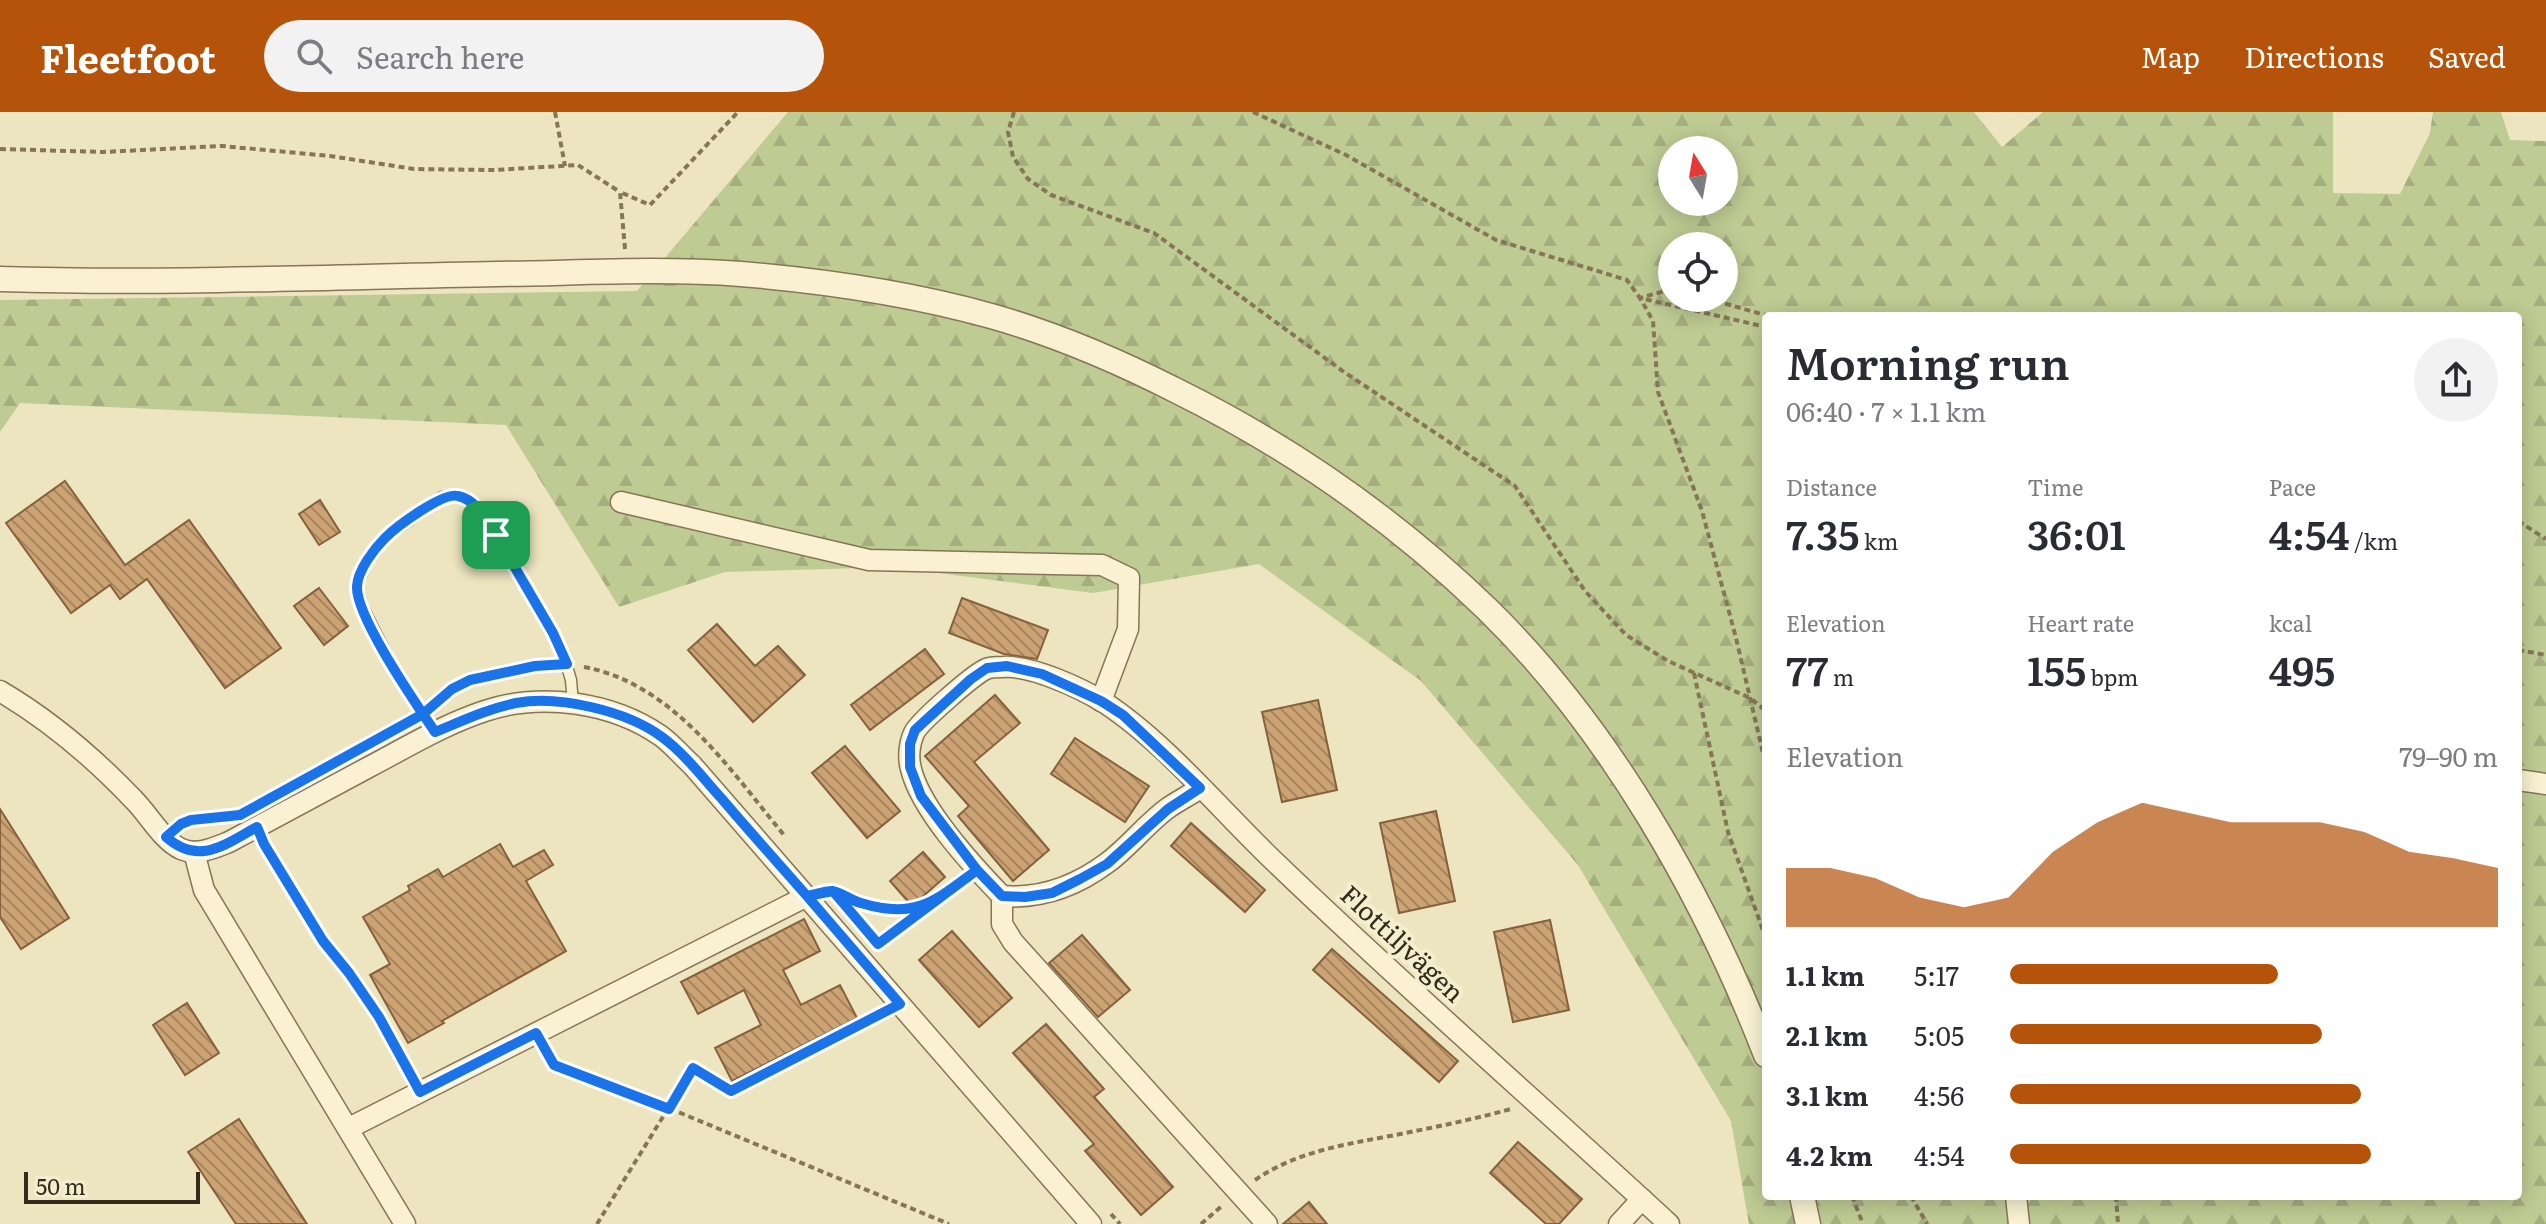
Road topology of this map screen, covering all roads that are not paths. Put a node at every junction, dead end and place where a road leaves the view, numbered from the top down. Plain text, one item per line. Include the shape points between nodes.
1 (0, 279) edge
2 (621, 502) dead end
3 (0, 691) edge
4 (1101, 701) junction
5 (573, 705) junction
6 (435, 732) junction
7 (2522, 781) edge
8 (2546, 784) edge
9 (1200, 788) junction
10 (194, 852) junction
11 (807, 896) junction
12 (1002, 896) junction
13 (1762, 1044) edge
14 (349, 1128) junction
15 (1642, 1199) junction
16 (1803, 1200) edge
17 (2016, 1200) edge
18 (405, 1224) edge
19 (1091, 1224) edge
20 (1267, 1224) edge
21 (1619, 1224) edge
22 (1669, 1224) edge
23 (1808, 1224) edge
24 (2019, 1224) edge

1 - 13 street via 700,272 833,283 991,316 1139,372 1286,450 1419,548 1488,610 1538,664 1627,783 1712,928
2 - 4 street via 869,560 1102,565 1129,578 1129,590 1128,629
3 - 10 street via 76,743 166,837
4 - 9 street, Flottiljvägen via 1123,715
4 - 12 street via 1042,674 1007,666 987,668 915,730 910,767 921,796
5 - 6 street via 519,702
5 - 6 lane via 567,664 553,633 496,535 475,504 457,495 442,497 386,537 357,586 397,675
5 - 11 street via 631,719 662,737
6 - 10 street via 229,842
7 - 8 street
9 - 12 street via 1107,864 1080,879 1052,893
9 - 15 street, Flottiljvägen
10 - 14 street via 204,890
11 - 14 street
11 - 19 street
12 - 20 street via 1002,924 1013,942
14 - 18 street
15 - 21 street
15 - 22 street, Flottiljvägen
16 - 23 street
17 - 24 street

